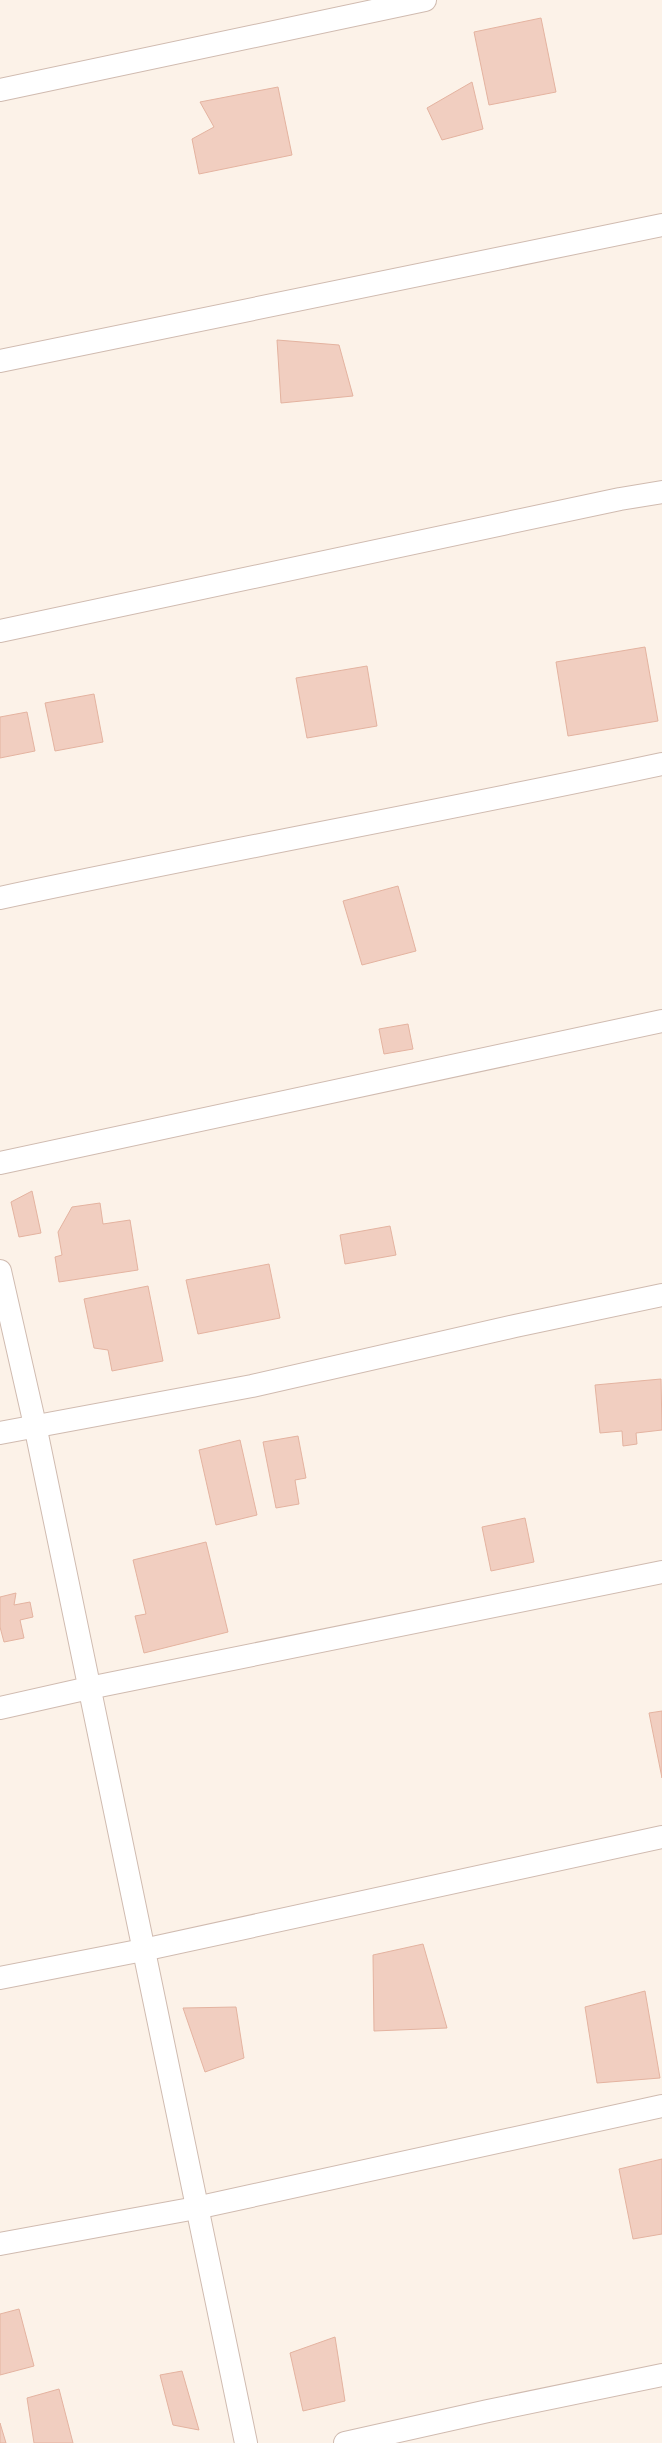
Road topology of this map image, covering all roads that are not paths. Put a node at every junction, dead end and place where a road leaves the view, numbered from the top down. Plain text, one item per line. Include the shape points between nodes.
1 (426, 0) edge
2 (0, 90) edge
3 (662, 225) edge
4 (0, 361) edge
5 (662, 492) edge
6 (0, 630) edge
7 (662, 764) edge
8 (0, 898) edge
9 (662, 1022) edge
10 (0, 1163) edge
11 (0, 1272) edge
12 (662, 1296) edge
13 (35, 1425) junction
14 (0, 1433) edge
15 (662, 1572) edge
16 (89, 1688) junction
17 (0, 1708) edge
18 (662, 1837) edge
19 (143, 1950) junction
20 (0, 1978) edge
21 (662, 2106) edge
22 (196, 2208) junction
23 (0, 2244) edge
24 (662, 2375) edge
25 (246, 2443) edge
26 (345, 2443) edge

1 - 2 street
3 - 4 street
5 - 6 street
7 - 8 street
9 - 10 street
11 - 13 street
12 - 13 street via 515,1326 252,1386
13 - 14 street
13 - 16 street
15 - 16 street
16 - 17 street
16 - 19 street
18 - 19 street
19 - 20 street
19 - 22 street
21 - 22 street
22 - 23 street
22 - 25 street
24 - 26 street via 488,2410

